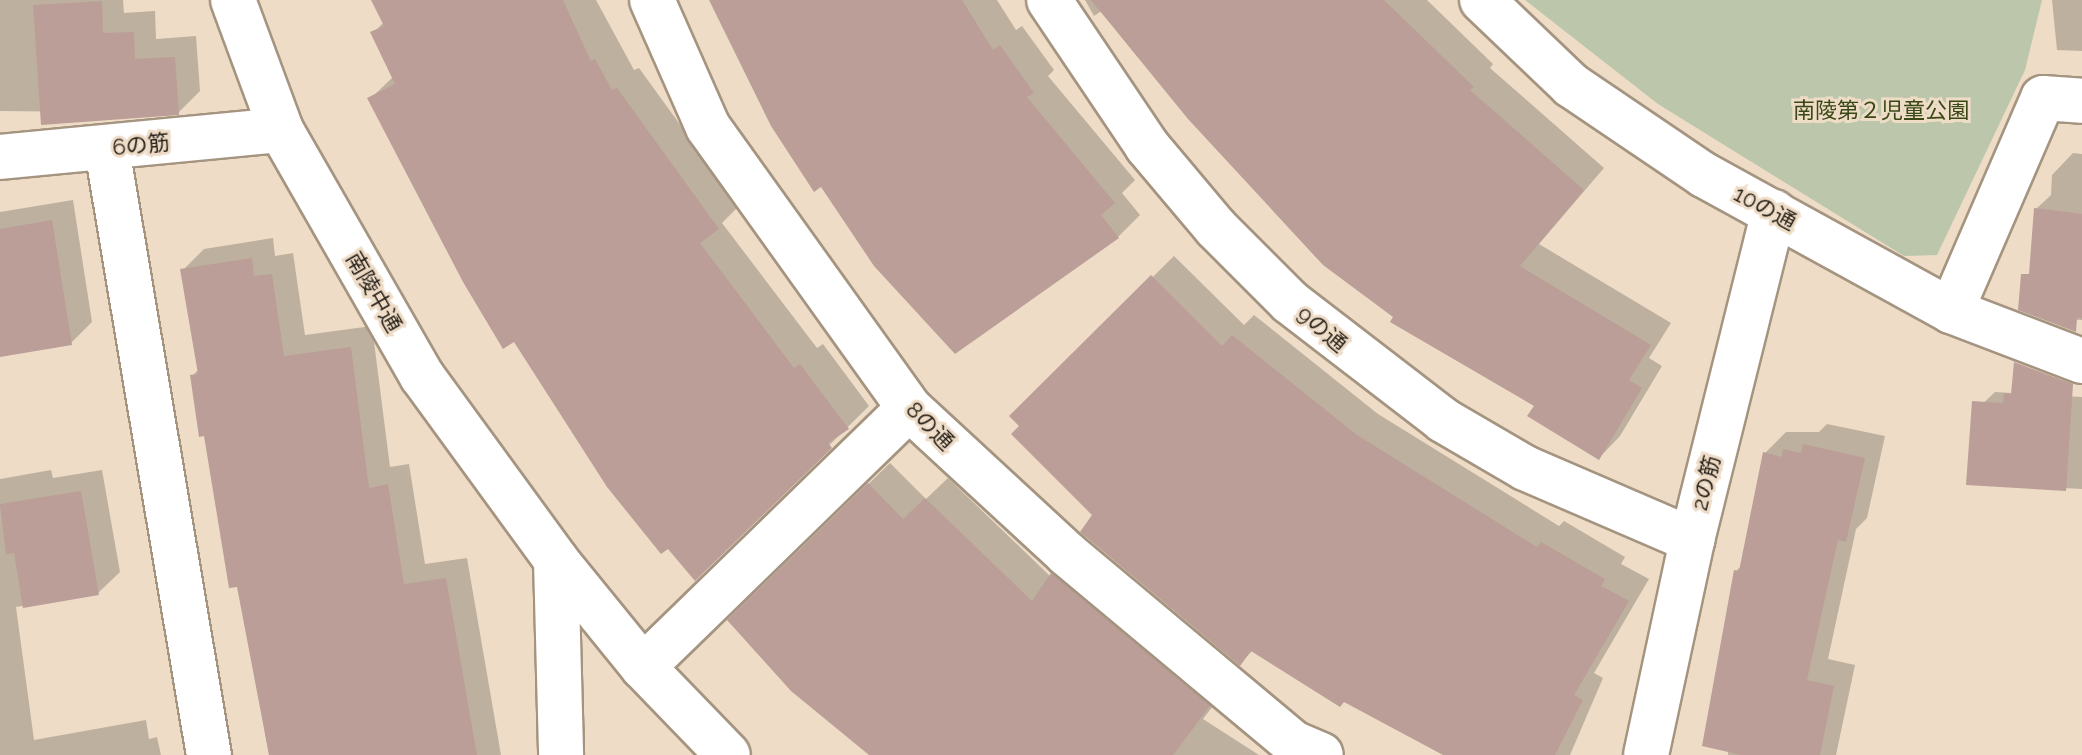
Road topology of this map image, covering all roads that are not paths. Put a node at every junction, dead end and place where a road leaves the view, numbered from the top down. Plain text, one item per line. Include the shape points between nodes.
1 (233, 0) edge
2 (652, 0) edge
3 (1049, 0) edge
4 (1482, 0) edge
5 (2082, 101) edge
6 (281, 130) junction
7 (107, 149) junction
8 (0, 157) edge
9 (1774, 212) junction
10 (1951, 311) junction
11 (2082, 361) edge
12 (909, 408) junction
13 (1692, 540) junction
14 (556, 560) junction
15 (643, 667) junction
16 (209, 755) edge
17 (561, 755) edge
18 (728, 755) edge
19 (1321, 755) edge
20 (1646, 755) edge

1 - 6 street, 南陵中通
2 - 12 street, 8の通 via 708,127
3 - 13 street, 9の通 via 1147,146 1216,228 1300,311 1443,420 1525,468
4 - 9 street, 10の通 via 1571,85 1704,175
5 - 10 street via 2043,98
6 - 7 street, 6の筋
6 - 14 street, 南陵中通 via 422,376
7 - 8 street, 6の筋
7 - 16 street
9 - 10 street, 10の通
9 - 13 street, 2の筋
10 - 11 street, 10の通
12 - 15 street
12 - 19 street, 8の通 via 1067,554 1293,743
13 - 20 street, 2の筋
14 - 15 street, 南陵中通
14 - 17 street
15 - 18 street, 南陵中通

